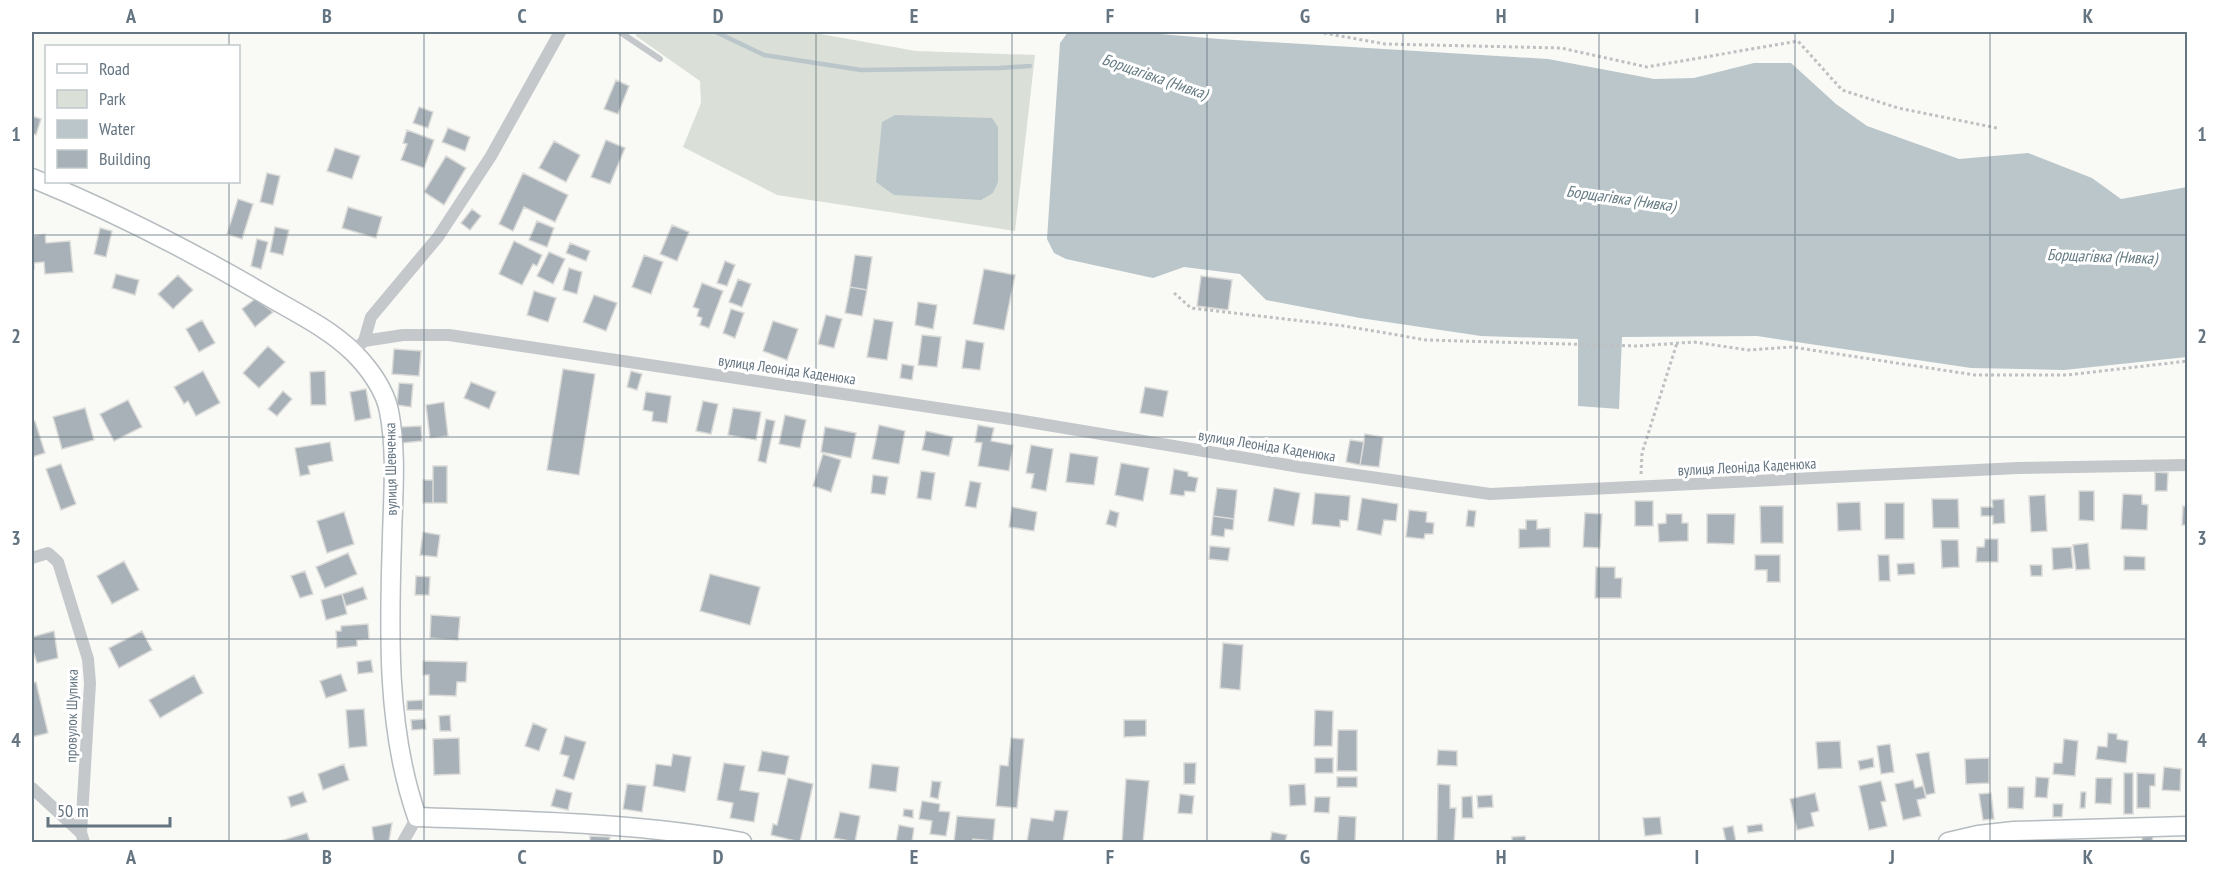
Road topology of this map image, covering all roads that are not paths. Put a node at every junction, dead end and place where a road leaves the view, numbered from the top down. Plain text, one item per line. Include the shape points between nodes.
1 (560, 32) edge
2 (620, 32) edge
3 (660, 59) dead end
4 (32, 178) edge
5 (359, 346) junction
6 (2187, 465) edge
7 (32, 558) edge
8 (32, 788) edge
9 (417, 817) junction
10 (2187, 826) edge
11 (82, 838) edge
12 (403, 843) edge
13 (742, 843) edge
14 (1948, 843) edge

1 - 5 street via 490,156 438,237 371,317
2 - 3 lane
4 - 5 street, вулиця Шевченка via 105,208 197,254
5 - 6 street, вулиця Леоніда Каденюка via 403,334 449,335 1490,494 2018,468
5 - 9 street, вулиця Шевченка via 389,409 394,457 390,612 396,729 405,783
7 - 11 street, провулок Шупика via 48,553 58,562 88,659
8 - 11 street
9 - 12 street
9 - 13 street via 694,833
10 - 14 street via 2014,831

